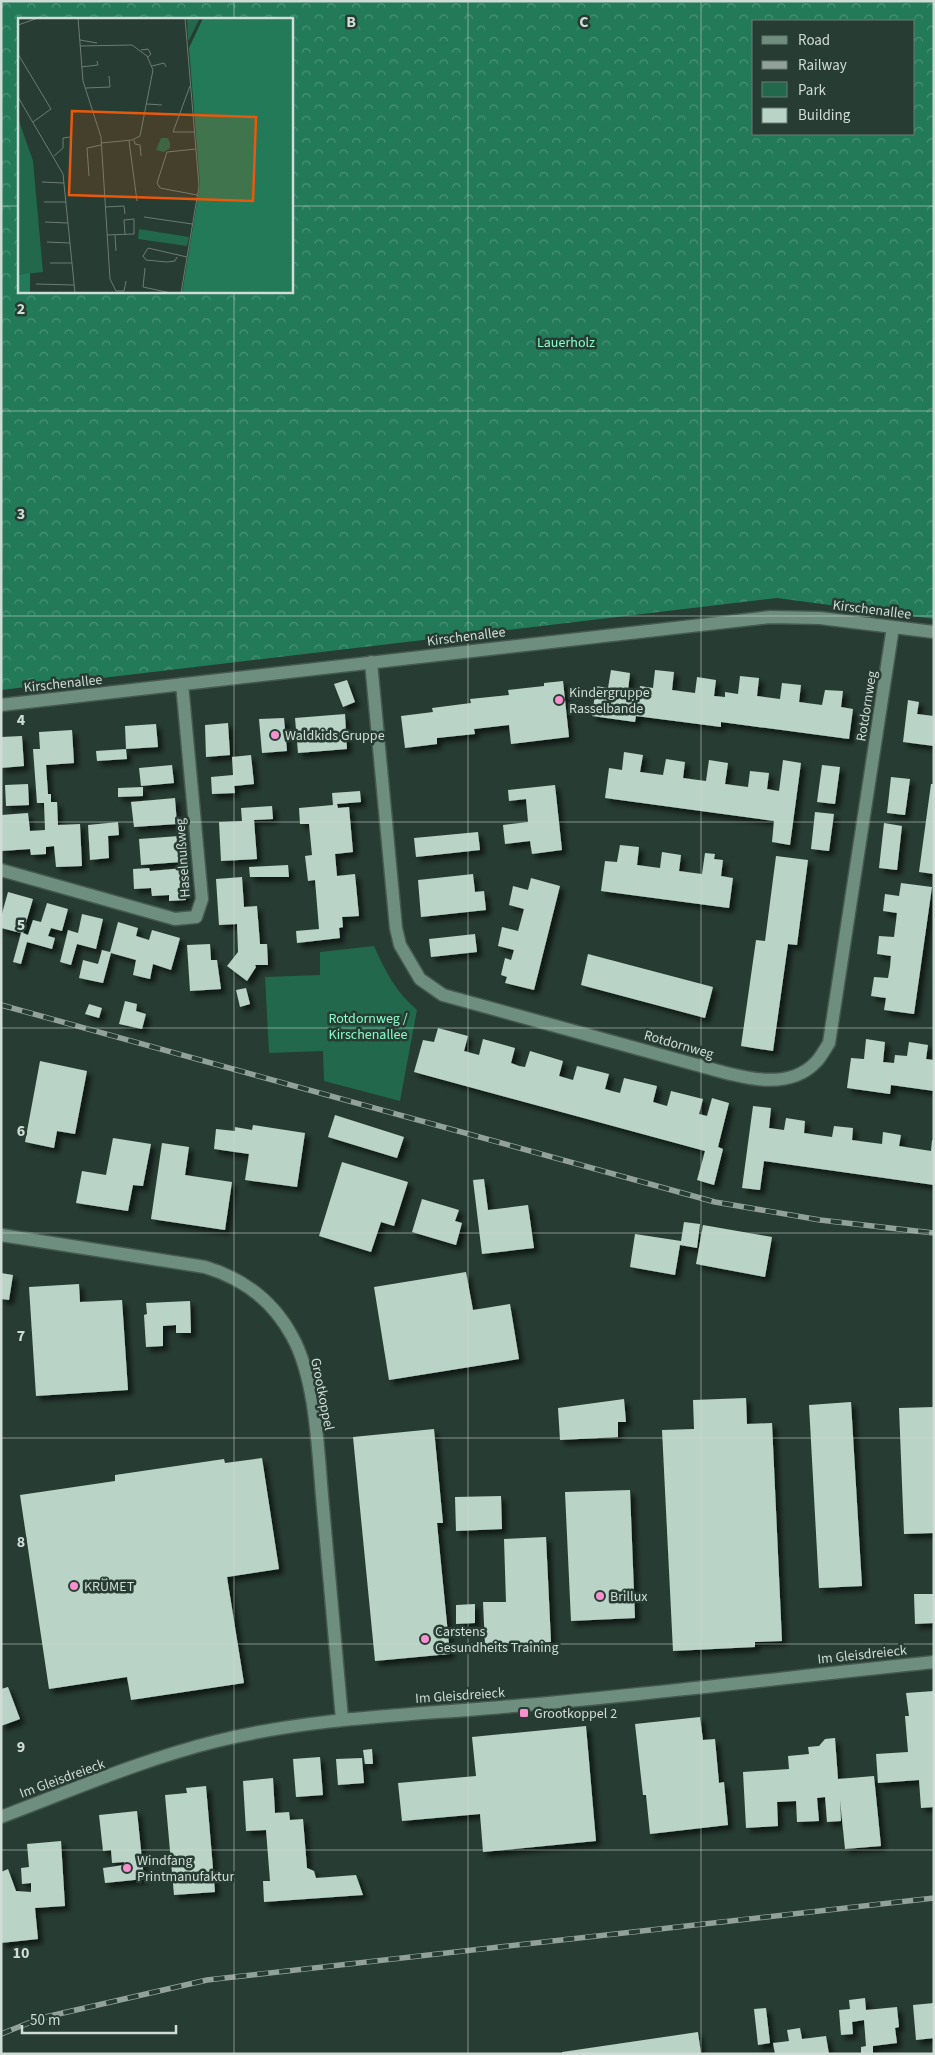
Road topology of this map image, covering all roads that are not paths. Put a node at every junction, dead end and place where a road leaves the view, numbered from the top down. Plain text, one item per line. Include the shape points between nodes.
1 (893, 627) junction
2 (934, 632) edge
3 (371, 662) junction
4 (182, 684) junction
5 (1, 705) edge
6 (1, 870) edge
7 (1, 1235) edge
8 (934, 1662) edge
9 (342, 1719) junction
10 (1, 1817) edge

1 - 2 street, Kirschenallee
1 - 3 street, Kirschenallee via 820,618 770,617
1 - 3 street, Rotdornweg via 829,1043 815,1063 804,1070 788,1078 766,1080 708,1068 443,995 420,979 400,945 396,928
3 - 4 street, Kirschenallee
4 - 5 street, Kirschenallee
4 - 6 street, Haselnußweg via 202,899 196,917 175,919
7 - 9 street, Grootkoppel via 205,1267 229,1274 254,1292 282,1320 293,1336 306,1371 315,1424
8 - 9 street, Im Gleisdreieck via 524,1706
9 - 10 street, Im Gleisdreieck via 216,1741 134,1767

